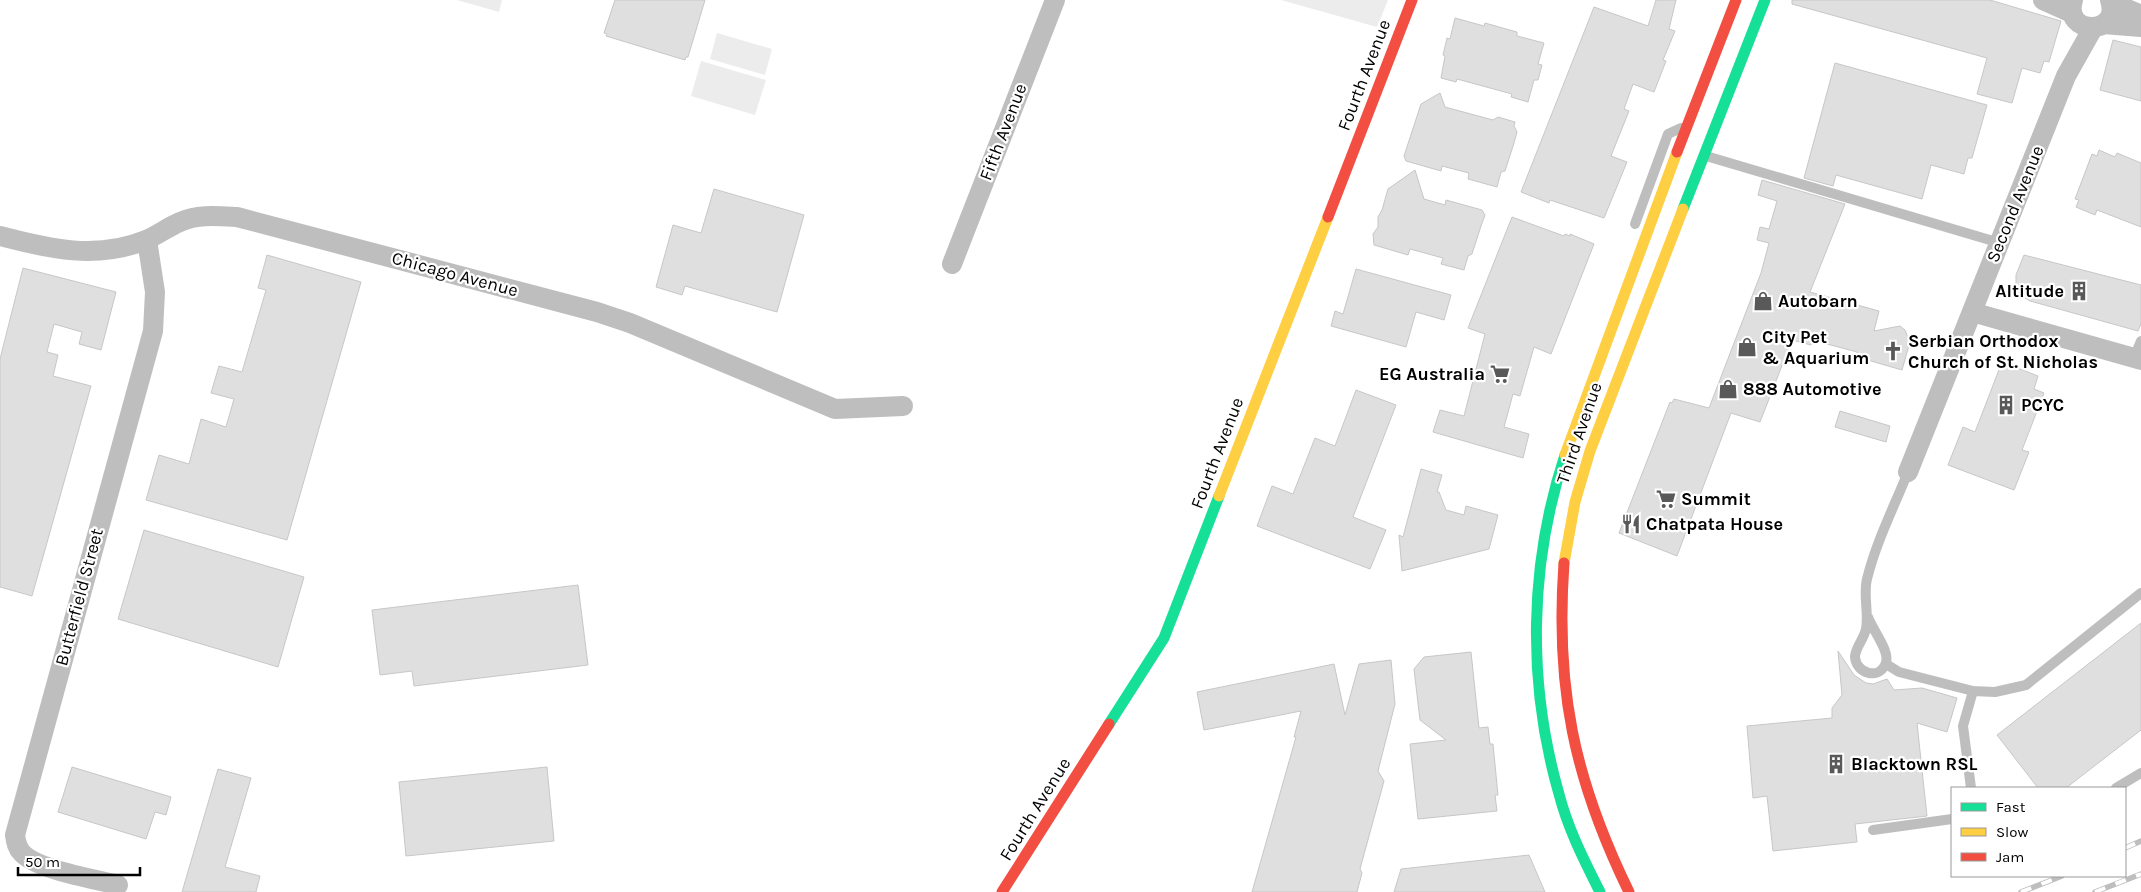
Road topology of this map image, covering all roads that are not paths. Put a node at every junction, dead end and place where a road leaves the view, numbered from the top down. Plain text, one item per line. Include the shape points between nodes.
1 (1054, 0) edge
2 (1412, 0) edge
3 (1736, 0) edge
4 (1764, 0) edge
5 (2043, 0) edge
6 (2111, 1) edge
7 (2073, 11) edge
8 (2141, 15) edge
9 (2098, 26) junction
10 (2141, 27) edge
11 (2066, 76) junction
12 (1686, 127) junction
13 (1704, 155) junction
14 (0, 236) edge
15 (1631, 237) dead end
16 (147, 240) junction
17 (2000, 243) junction
18 (952, 264) dead end
19 (1609, 303) dead end
20 (1972, 312) junction
21 (2139, 353) edge
22 (1598, 370) junction
23 (903, 406) dead end
24 (1908, 472) joint
25 (2141, 593) edge
26 (1868, 617) junction
27 (1886, 664) junction
28 (1973, 691) junction
29 (2141, 773) edge
30 (1971, 787) edge
31 (2118, 787) edge
32 (1951, 819) edge
33 (1873, 830) dead end
34 (118, 885) dead end
35 (1002, 892) edge
36 (1600, 892) edge
37 (1629, 892) edge

1 - 18 street, Fifth Avenue
2 - 35 main road, Fourth Avenue via 1164,638
3 - 12 main road, Third Avenue
4 - 13 main road, Third Avenue
5 - 7 street
6 - 8 street
6 - 9 street, Second Avenue via 2111,14
7 - 9 street via 2083,26
7 - 11 street, Second Avenue
9 - 10 street
9 - 11 street, Second Avenue
11 - 17 street, Second Avenue
12 - 15 lane via 1668,134
12 - 22 main road, Third Avenue
13 - 17 lane
13 - 37 main road, Third Avenue via 1589,453 1572,513 1562,577 1561,659 1570,732 1591,810 1606,849
14 - 16 street, Chicago Avenue via 55,250 78,252 112,250
16 - 23 street, Chicago Avenue via 181,221 199,217 237,217 622,320 835,409
16 - 34 street, Butterfield Street via 155,292 153,331 15,836 19,849 35,861 70,874
17 - 20 street, Second Avenue
19 - 22 lane
20 - 21 street
20 - 24 street, Second Avenue
22 - 36 main road, Third Avenue via 1569,442 1548,518 1538,576 1536,635 1543,725 1554,778 1586,867
24 - 26 lane via 1868,576
25 - 28 lane via 2026,685 1995,692
26 - 27 lane via 1887,653
26 - 27 lane via 1864,638 1855,653 1856,664 1864,671 1874,673
27 - 28 lane via 1899,672
28 - 30 lane via 1963,726
29 - 31 lane
32 - 33 lane

